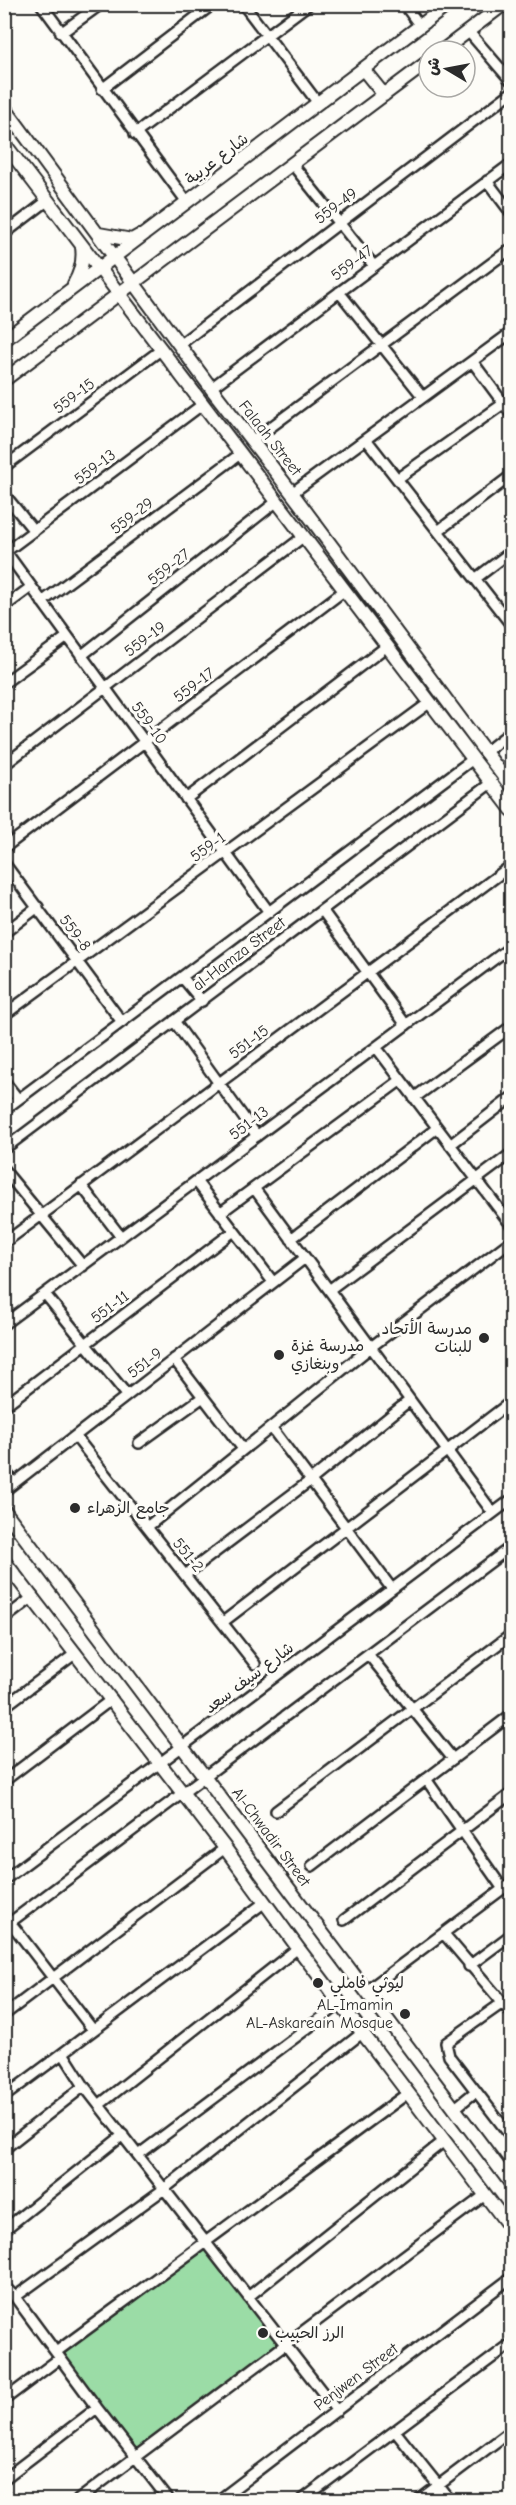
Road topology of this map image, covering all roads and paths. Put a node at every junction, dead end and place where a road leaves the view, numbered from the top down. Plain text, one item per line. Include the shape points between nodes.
1 (40, 4) edge
2 (101, 4) edge
3 (213, 4) edge
4 (243, 4) edge
5 (309, 4) edge
6 (404, 4) edge
7 (449, 4) edge
8 (504, 4) edge
9 (420, 26) junction
10 (468, 31) junction
11 (61, 33) junction
12 (267, 36) junction
13 (458, 39) edge
14 (363, 69) junction
15 (417, 70) edge
16 (512, 82) edge
17 (102, 89) junction
18 (512, 92) edge
19 (384, 94) junction
20 (318, 104) junction
21 (4, 106) edge
22 (135, 134) junction
23 (7, 151) edge
24 (292, 164) junction
25 (512, 164) edge
26 (487, 181) junction
27 (47, 201) junction
28 (187, 202) junction
29 (512, 214) edge
30 (339, 223) junction
31 (146, 233) junction
32 (4, 234) edge
33 (99, 234) junction
34 (82, 246) junction
35 (512, 248) edge
36 (114, 257) junction
37 (159, 264) junction
38 (374, 266) junction
39 (99, 268) junction
40 (134, 283) junction
41 (71, 289) junction
42 (339, 292) junction
43 (118, 295) junction
44 (148, 302) junction
45 (92, 314) junction
46 (136, 317) junction
47 (512, 332) edge
48 (4, 340) edge
49 (179, 345) junction
50 (380, 345) junction
51 (162, 349) junction
52 (472, 361) junction
53 (4, 380) edge
54 (211, 388) junction
55 (423, 397) junction
56 (203, 404) junction
57 (503, 404) junction
58 (512, 415) edge
59 (366, 438) junction
60 (252, 441) junction
61 (240, 454) junction
62 (4, 467) edge
63 (512, 475) edge
64 (397, 479) junction
65 (292, 493) junction
66 (4, 494) edge
67 (276, 502) junction
68 (34, 531) junction
69 (438, 531) junction
70 (303, 537) junction
71 (512, 551) edge
72 (5, 553) edge
73 (475, 579) junction
74 (31, 587) junction
75 (345, 590) junction
76 (42, 602) junction
77 (4, 607) edge
78 (512, 626) edge
79 (67, 637) junction
80 (387, 646) junction
81 (81, 656) junction
82 (4, 683) edge
83 (105, 688) junction
84 (429, 703) junction
85 (512, 731) edge
86 (144, 742) junction
87 (478, 756) junction
88 (4, 765) edge
89 (512, 766) edge
90 (496, 779) junction
91 (512, 788) edge
92 (186, 799) junction
93 (512, 810) edge
94 (4, 848) edge
95 (226, 853) junction
96 (4, 863) edge
97 (512, 865) edge
98 (38, 908) junction
99 (322, 910) junction
100 (269, 912) junction
101 (4, 933) edge
102 (512, 946) edge
103 (78, 962) junction
104 (367, 973) junction
105 (182, 976) junction
106 (202, 1001) junction
107 (4, 1015) edge
108 (122, 1022) junction
109 (174, 1022) junction
110 (406, 1025) junction
111 (512, 1026) edge
112 (376, 1047) junction
113 (401, 1080) junction
114 (4, 1081) edge
115 (219, 1083) junction
116 (512, 1097) edge
117 (414, 1098) junction
118 (18, 1100) junction
119 (4, 1110) edge
120 (437, 1128) junction
121 (257, 1136) junction
122 (450, 1145) junction
123 (4, 1149) edge
124 (512, 1153) edge
125 (4, 1170) edge
126 (476, 1179) junction
127 (196, 1182) junction
128 (81, 1185) junction
129 (254, 1188) junction
130 (220, 1213) junction
131 (41, 1215) junction
132 (512, 1226) edge
133 (234, 1231) junction
134 (121, 1237) junction
135 (291, 1239) junction
136 (512, 1240) edge
137 (4, 1242) edge
138 (304, 1258) junction
139 (83, 1266) junction
140 (273, 1282) junction
141 (329, 1290) junction
142 (45, 1294) junction
143 (4, 1324) edge
144 (86, 1344) junction
145 (371, 1347) junction
146 (174, 1359) junction
147 (127, 1395) junction
148 (203, 1397) junction
149 (410, 1400) junction
150 (512, 1401) edge
151 (4, 1406) edge
152 (271, 1427) junction
153 (75, 1436) junction
154 (139, 1443) dead end
155 (243, 1449) junction
156 (448, 1451) junction
157 (4, 1470) edge
158 (311, 1480) junction
159 (14, 1483) junction
160 (4, 1491) edge
161 (512, 1499) edge
162 (4, 1510) edge
163 (493, 1513) junction
164 (147, 1527) junction
165 (347, 1529) junction
166 (512, 1546) edge
167 (4, 1561) edge
168 (185, 1575) junction
169 (392, 1589) junction
170 (33, 1597) junction
171 (4, 1618) edge
172 (222, 1622) junction
173 (512, 1634) edge
174 (76, 1653) junction
175 (368, 1654) junction
176 (255, 1664) dead end
177 (112, 1699) junction
178 (4, 1707) edge
179 (411, 1710) junction
180 (512, 1714) edge
181 (182, 1746) junction
182 (453, 1759) junction
183 (160, 1763) junction
184 (205, 1776) junction
185 (426, 1779) junction
186 (4, 1781) edge
187 (183, 1793) junction
188 (512, 1793) edge
189 (276, 1811) dead end
190 (462, 1831) junction
191 (225, 1848) junction
192 (312, 1866) dead end
193 (4, 1880) edge
194 (512, 1882) edge
195 (503, 1889) junction
196 (265, 1902) junction
197 (344, 1920) dead end
198 (7, 1924) edge
199 (444, 1934) junction
200 (512, 1934) edge
201 (298, 1948) junction
202 (469, 1966) junction
203 (54, 1978) junction
204 (366, 1991) junction
205 (340, 2004) junction
206 (501, 2004) junction
207 (512, 2014) edge
208 (4, 2016) edge
209 (93, 2030) junction
210 (362, 2033) junction
211 (63, 2053) junction
212 (84, 2086) junction
213 (476, 2091) junction
214 (408, 2093) junction
215 (4, 2097) edge
216 (99, 2105) junction
217 (454, 2109) junction
218 (123, 2135) junction
219 (512, 2138) edge
220 (444, 2141) junction
221 (4, 2149) edge
222 (138, 2155) junction
223 (512, 2185) edge
224 (164, 2188) junction
225 (484, 2194) junction
226 (4, 2230) edge
227 (512, 2230) edge
228 (206, 2243) junction
229 (512, 2277) edge
230 (4, 2286) edge
231 (15, 2297) junction
232 (248, 2297) junction
233 (512, 2343) edge
234 (285, 2344) junction
235 (58, 2355) junction
236 (4, 2400) edge
237 (97, 2408) junction
238 (337, 2411) junction
239 (512, 2430) edge
240 (395, 2431) junction
241 (136, 2457) junction
242 (4, 2479) edge
243 (439, 2485) junction
244 (4, 2495) edge
245 (9, 2500) edge
246 (78, 2500) edge
247 (169, 2500) edge
248 (219, 2500) edge
249 (302, 2500) edge
250 (419, 2500) edge
251 (450, 2500) edge

1 - 11 street
2 - 11 street
3 - 17 street
4 - 12 street
5 - 12 street
6 - 9 street
7 - 9 main road, شارع عربية
8 - 10 main road
9 - 14 main road, شارع عربية
10 - 13 main road
10 - 16 street
11 - 17 street
12 - 20 street
12 - 22 street
14 - 19 main road
14 - 20 main road, شارع عربية
15 - 19 main road
17 - 22 street
18 - 30 street, 559-49
19 - 24 main road
20 - 28 main road, شارع عربية
21 - 33 main road, Falaah Street
22 - 28 street
23 - 27 main road, Falaah Street
24 - 30 street
24 - 37 main road
25 - 26 street, 559-47
26 - 29 street
26 - 38 street, 559-47
27 - 32 street
27 - 34 main road, Falaah Street
28 - 31 main road, شارع عربية
30 - 38 street
30 - 49 street, 559-49
31 - 33 main road via 132,240
31 - 36 main road, شارع عربية
33 - 36 main road, Falaah Street
34 - 39 main road, Falaah Street
34 - 41 main road via 81,272
35 - 50 street
36 - 39 main road, شارع عربية
36 - 40 main road, Falaah Street
37 - 40 main road
37 - 44 main road via 151,273
38 - 42 street, 559-47
39 - 41 main road, شارع عربية
39 - 43 main road, Falaah Street
40 - 43 main road
40 - 44 main road, Falaah Street
41 - 48 main road, شارع عربية
42 - 50 street
42 - 54 street, 559-47
43 - 45 main road
43 - 46 main road, Falaah Street
44 - 49 main road, Falaah Street
45 - 46 main road via 106,308
45 - 53 main road
46 - 51 main road, Falaah Street
47 - 52 street
49 - 54 main road, Falaah Street
50 - 55 street
50 - 60 street
51 - 56 main road, Falaah Street
51 - 62 street, 559-15
52 - 55 street
52 - 57 street
54 - 60 main road, Falaah Street
55 - 59 street
56 - 61 main road, Falaah Street
56 - 68 street, 559-13
57 - 58 street
57 - 64 street
59 - 64 street
59 - 65 street
60 - 65 main road, Falaah Street
61 - 67 main road, Falaah Street
61 - 76 street, 559-29
63 - 69 street
64 - 69 street
65 - 87 main road, Falaah Street
66 - 68 street
67 - 70 main road, Falaah Street
67 - 81 street, 559-27
68 - 72 street, 559-13
69 - 73 street
70 - 75 main road, Falaah Street
70 - 83 street, 559-19
71 - 73 street
72 - 74 street, 559-10
73 - 78 street
74 - 76 street, 559-10
74 - 77 street
75 - 80 main road, Falaah Street
75 - 86 street, 559-17
76 - 79 street, 559-10
79 - 81 street, 559-10
79 - 82 street
80 - 84 main road, Falaah Street
80 - 92 street
81 - 83 street, 559-10
83 - 86 street, 559-10
83 - 88 street, 559-19
84 - 87 main road, Falaah Street
84 - 95 street, 559-1
85 - 87 street, al-Hamza Street
86 - 92 street, 559-10
86 - 94 street, 559-17
87 - 90 main road, Falaah Street
87 - 100 street, al-Hamza Street
89 - 90 street, al-Hamza Street
90 - 91 main road, Falaah Street
90 - 93 main road, Falaah Street
90 - 99 street, al-Hamza Street
92 - 95 street, 559-10
95 - 100 street, 559-10
95 - 103 street, 559-1
96 - 98 street, 559-8
97 - 104 street, 551-15
98 - 101 street
98 - 103 street, 559-8
99 - 104 street
99 - 106 street, al-Hamza Street
100 - 105 street, al-Hamza Street
102 - 110 street, 551-13
103 - 107 street, 559-1
103 - 108 street, 559-8
104 - 110 street
104 - 115 street, 551-15
105 - 106 street
105 - 108 street, al-Hamza Street
106 - 109 street, al-Hamza Street
108 - 118 street, al-Hamza Street
109 - 115 street
109 - 123 street, al-Hamza Street
110 - 112 street, 551-13
111 - 117 street
112 - 113 street
112 - 121 street, 551-13
113 - 117 street
113 - 129 street
114 - 118 street
115 - 121 street
115 - 128 street, 551-15
116 - 122 street
117 - 120 street
118 - 119 street, al-Hamza Street
120 - 122 street
120 - 135 street
121 - 127 street, 551-13
122 - 126 street
124 - 126 street
125 - 131 street
126 - 132 street
126 - 141 street
127 - 130 street
127 - 134 street, 551-13
128 - 131 street, 551-15
128 - 134 street
129 - 130 street
129 - 135 street
130 - 133 street
131 - 137 street, 551-15
131 - 139 street
133 - 140 street
133 - 144 street, 551-11
134 - 139 street, 551-13
135 - 138 street
136 - 145 street
138 - 140 street, 551-9
138 - 141 street
139 - 142 street, 551-13
140 - 146 street, 551-9
141 - 145 street
142 - 143 street, 551-13
142 - 144 street
144 - 147 street
144 - 151 street, 551-11
145 - 149 street
145 - 152 street
146 - 147 street, 551-9
146 - 148 street
147 - 153 street, 551-9
148 - 154 street
148 - 155 street
149 - 156 street
149 - 158 street
150 - 156 street
152 - 155 street
152 - 158 street
153 - 159 street, 551-9
153 - 164 street, 551-2
155 - 164 street
156 - 163 street
156 - 165 street
157 - 159 street
158 - 165 street
158 - 168 street
159 - 160 street, 551-9
161 - 163 street, شارع سيف سعد
162 - 181 main road, Al-Chwadir Street
163 - 169 street, شارع سيف سعد
164 - 168 street, 551-2
165 - 169 street
165 - 172 street
166 - 175 street
167 - 170 main road
168 - 172 street, 551-2
169 - 181 street, شارع سيف سعد
170 - 171 street
170 - 174 main road
172 - 176 street, 551-2
173 - 179 street
174 - 177 main road
174 - 178 street
175 - 179 street
175 - 184 street
177 - 183 main road
177 - 186 street
179 - 182 street
179 - 189 street
180 - 182 street
181 - 183 street, شارع سيف سعد
181 - 184 main road, Al-Chwadir Street
182 - 185 street
183 - 187 main road
183 - 193 street, شارع سيف سعد
184 - 187 street
184 - 204 main road, Al-Chwadir Street
185 - 190 street
185 - 192 street
187 - 191 main road
187 - 198 street
188 - 190 street
190 - 195 street
190 - 197 street
191 - 196 main road
191 - 203 street
194 - 195 street
195 - 199 street
196 - 201 main road
196 - 209 street
198 - 203 street
199 - 202 street
199 - 204 street
200 - 202 street
201 - 205 main road
201 - 216 street
202 - 206 street
203 - 208 street
203 - 209 street
204 - 217 main road, Al-Chwadir Street
205 - 210 main road
205 - 222 street
206 - 207 street
206 - 213 street via 446,2043 449,2056
209 - 211 street
210 - 214 main road
210 - 224 street
211 - 212 street
211 - 215 street
212 - 216 street
212 - 221 street
213 - 217 street
213 - 219 street
214 - 220 main road
214 - 228 street
216 - 218 street
217 - 223 main road, Al-Chwadir Street
218 - 222 street
218 - 226 street
220 - 225 main road
220 - 232 street
222 - 224 street
224 - 228 street
224 - 231 street
225 - 227 main road
225 - 234 street
228 - 232 street
228 - 235 street
229 - 238 street, Penjwen Street
230 - 231 street
231 - 235 street
232 - 234 street
233 - 240 street
234 - 238 street
234 - 241 street
235 - 236 street
235 - 237 street
237 - 241 street
237 - 242 street
238 - 248 street, Penjwen Street
239 - 243 street
240 - 243 street
240 - 249 street
241 - 246 street
241 - 247 street
243 - 250 street
243 - 251 street
244 - 245 street

